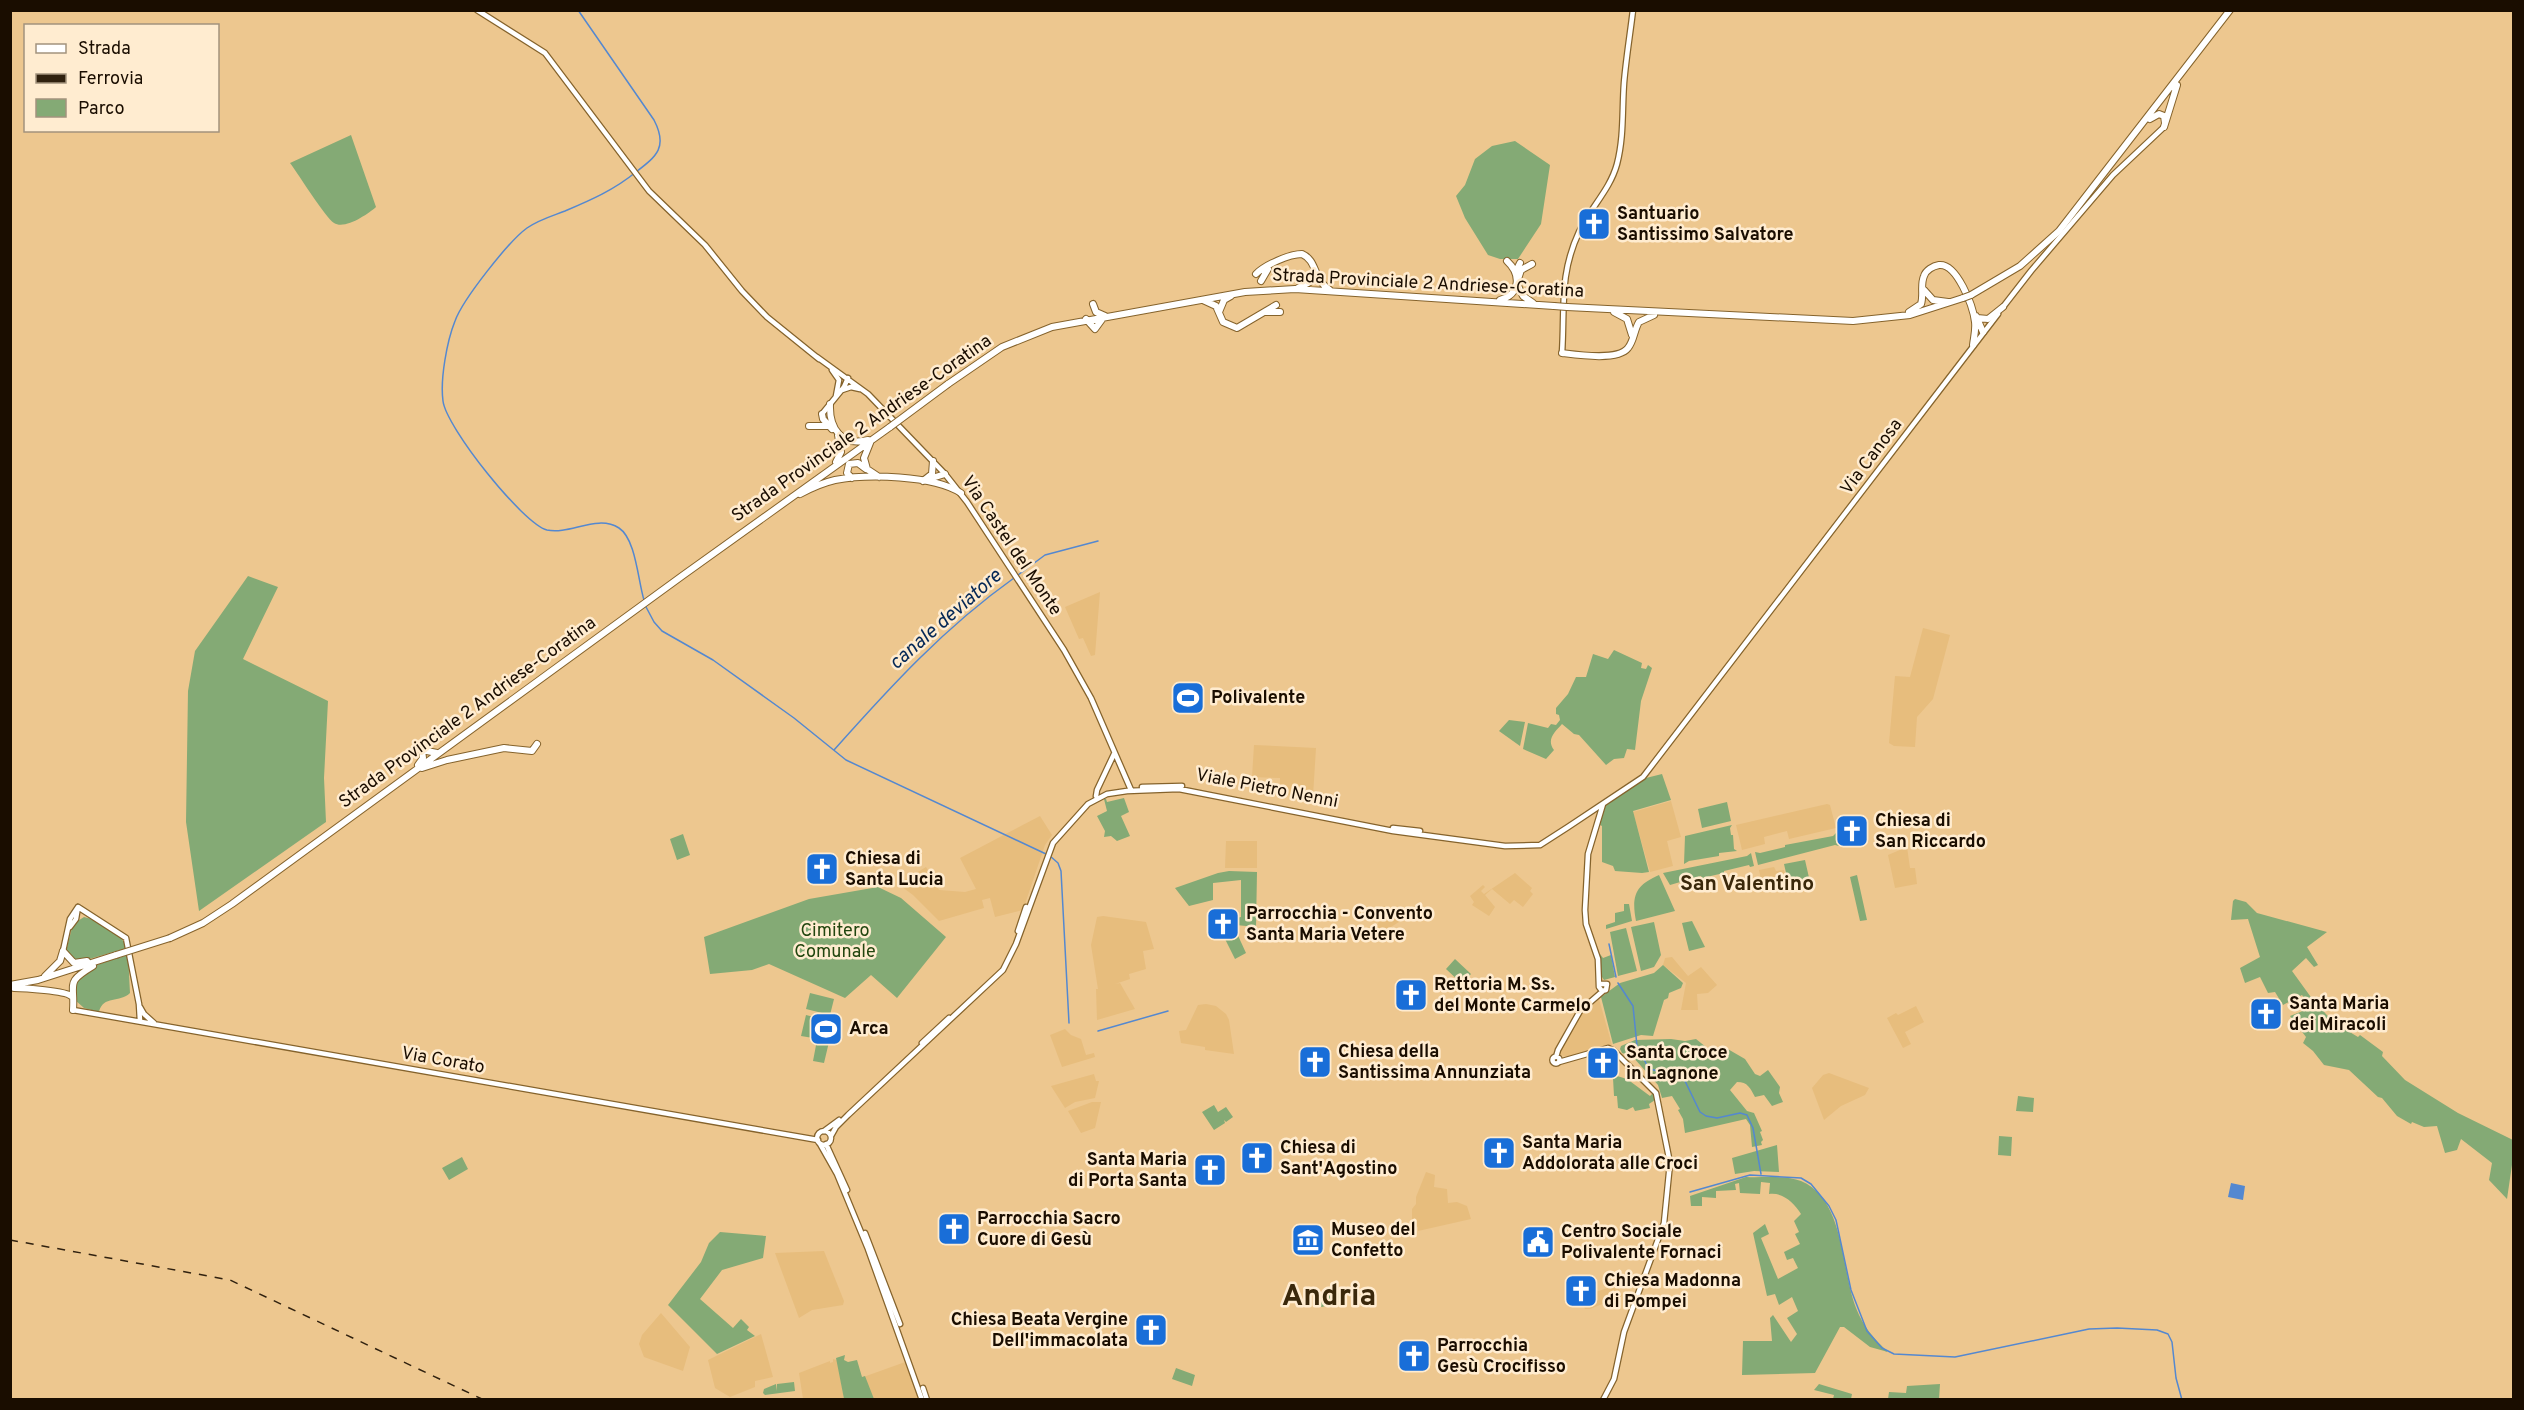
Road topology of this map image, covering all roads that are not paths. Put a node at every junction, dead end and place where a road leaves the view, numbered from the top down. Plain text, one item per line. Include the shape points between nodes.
1 (477, 10) edge
2 (1633, 10) edge
3 (2230, 10) edge
4 (2187, 68) junction
5 (2164, 127) junction
6 (2136, 134) junction
7 (1507, 261) dead end
8 (1532, 264) dead end
9 (1253, 268) dead end
10 (1263, 271) junction
11 (1519, 271) junction
12 (1315, 272) junction
13 (1261, 281) dead end
14 (1518, 282) junction
15 (1295, 289) junction
16 (1923, 289) junction
17 (1331, 291) junction
18 (1237, 293) junction
19 (1271, 298) dead end
20 (1196, 300) junction
21 (1494, 302) junction
22 (1954, 302) junction
23 (1536, 305) junction
24 (2003, 307) junction
25 (1607, 309) junction
26 (1268, 310) junction
27 (1219, 312) junction
28 (1280, 312) dead end
29 (1662, 313) junction
30 (1107, 316) junction
31 (1899, 317) junction
32 (1975, 318) junction
33 (1086, 320) junction
34 (1983, 332) junction
35 (1633, 338) junction
36 (1973, 345) junction
37 (1562, 353) joint
38 (817, 357) junction
39 (848, 378) junction
40 (838, 391) junction
41 (864, 391) junction
42 (830, 405) junction
43 (822, 414) joint
44 (809, 426) dead end
45 (833, 428) junction
46 (874, 438) junction
47 (933, 461) junction
48 (867, 469) junction
49 (824, 473) junction
50 (945, 474) junction
51 (852, 478) junction
52 (882, 478) junction
53 (925, 480) junction
54 (937, 483) junction
55 (961, 493) junction
56 (781, 504) junction
57 (453, 742) junction
58 (537, 744) dead end
59 (440, 752) junction
60 (1114, 754) junction
61 (457, 758) junction
62 (414, 771) junction
63 (1130, 789) junction
64 (1096, 796) junction
65 (1603, 804) junction
66 (1540, 845) joint
67 (1047, 854) junction
68 (78, 908) junction
69 (94, 917) junction
70 (76, 919) junction
71 (70, 927) junction
72 (63, 951) junction
73 (113, 956) junction
74 (102, 960) junction
75 (30, 982) junction
76 (10, 987) edge
77 (71, 996) junction
78 (139, 1004) junction
79 (72, 1010) joint
80 (144, 1014) junction
81 (140, 1021) junction
82 (156, 1024) junction
83 (893, 1072) junction
84 (824, 1131) junction
85 (819, 1134) junction
86 (831, 1136) junction
87 (809, 1138) junction
88 (821, 1143) junction
89 (888, 1293) junction
90 (922, 1400) edge
91 (927, 1400) edge
92 (1603, 1400) edge

1 - 38 main road via 545,52 659,202 705,245 767,317
2 - 37 main road via 1619,153 1612,177 1579,232 1566,268
3 - 4 main road, Strada Provinciale 2 Andriese-Coratina
4 - 5 main road via 2175,90
4 - 6 main road, Strada Provinciale 2 Andriese-Coratina
5 - 6 main road via 2164,116 2157,114
5 - 24 main road, Via Canosa via 2113,175
6 - 22 main road, Strada Provinciale 2 Andriese-Coratina, bridge via 2072,218 2023,264
7 - 11 main road
8 - 11 main road
9 - 10 main road
10 - 12 main road via 1302,254 1311,261
10 - 13 main road
11 - 14 main road
12 - 15 main road via 1310,282
12 - 17 main road via 1322,285
14 - 21 main road via 1510,296
14 - 23 main road via 1522,296
15 - 17 main road, Strada Provinciale 2 Andriese-Coratina
15 - 18 main road, Strada Provinciale 2 Andriese-Coratina
16 - 22 main road via 1933,300
16 - 31 main road via 1921,304
16 - 32 main road via 1927,271 1948,267 1958,277
17 - 21 main road, Strada Provinciale 2 Andriese-Coratina
18 - 20 main road, Strada Provinciale 2 Andriese-Coratina
18 - 27 main road via 1224,300
19 - 26 main road
20 - 27 main road via 1211,302
20 - 30 main road, Strada Provinciale 2 Andriese-Coratina
21 - 23 main road, Strada Provinciale 2 Andriese-Coratina
22 - 31 main road, Strada Provinciale 2 Andriese-Coratina
23 - 25 main road, Strada Provinciale 2 Andriese-Coratina, bridge
24 - 32 main road via 1988,319
24 - 34 main road, Via Canosa
25 - 29 main road, Strada Provinciale 2 Andriese-Coratina
25 - 35 main road via 1627,319
26 - 27 main road via 1237,328 1223,322
26 - 28 main road
29 - 31 main road, Strada Provinciale 2 Andriese-Coratina via 1841,321
29 - 35 main road via 1642,319
30 - 33 main road, Strada Provinciale 2 Andriese-Coratina
30 - 33 main road via 1095,329
30 - 33 main road via 1096,312 1093,304
32 - 34 main road
32 - 36 main road
33 - 46 main road, Strada Provinciale 2 Andriese-Coratina, bridge via 1040,330 1008,344
34 - 36 main road, Via Canosa
35 - 37 main road via 1626,351 1614,356
36 - 65 main road, Via Canosa via 1658,759 1643,777
38 - 39 main road, Via Castel del Monte
38 - 40 main road via 836,375
39 - 40 main road
39 - 41 main road, Via Castel del Monte
40 - 41 main road via 851,387
40 - 42 main road
41 - 47 main road, Via Castel del Monte
42 - 43 main road
42 - 45 main road
43 - 45 main road
44 - 45 main road
45 - 46 main road via 851,442
45 - 49 main road via 841,452
46 - 48 main road via 865,451
46 - 49 main road, Strada Provinciale 2 Andriese-Coratina
47 - 50 main road, Via Castel del Monte
47 - 53 main road via 933,471
48 - 51 main road via 858,463 849,464 846,471
48 - 52 main road
49 - 56 main road, Strada Provinciale 2 Andriese-Coratina
50 - 53 main road
50 - 54 main road
50 - 55 main road, Via Castel del Monte
51 - 52 main road
51 - 56 main road via 819,485
52 - 53 main road
53 - 54 main road
54 - 55 main road
55 - 60 main road, Via Castel del Monte via 1064,650 1091,698
56 - 57 main road, Strada Provinciale 2 Andriese-Coratina
57 - 59 main road, Strada Provinciale 2 Andriese-Coratina
57 - 61 main road via 449,753
58 - 61 main road
59 - 62 main road, Strada Provinciale 2 Andriese-Coratina
59 - 62 main road via 422,750 423,758
60 - 63 main road, Via Castel del Monte
60 - 64 main road
61 - 62 main road
62 - 73 main road, Strada Provinciale 2 Andriese-Coratina, bridge via 218,915 170,938
63 - 64 main road
63 - 66 main road, Viale Pietro Nenni via 1180,786 1399,830 1515,846
63 - 67 main road via 1092,801 1060,832
64 - 67 main road via 1058,831
65 - 66 main road, Via Canosa
65 - 92 main road via 1588,854 1585,910 1601,988 1580,1011 1558,1050 1558,1059 1612,1049 1656,1093 1670,1167 1664,1224 1624,1332 1614,1379
67 - 83 main road via 1003,970
68 - 69 main road
68 - 70 main road
68 - 71 main road via 73,912
69 - 70 main road
69 - 78 main road via 126,938
70 - 71 main road
71 - 72 main road
72 - 74 main road via 74,963
72 - 75 main road via 54,969
73 - 74 main road, Strada Provinciale 2 Andriese-Coratina
73 - 77 main road via 80,974 73,983
74 - 75 main road, Strada Provinciale 2 Andriese-Coratina
75 - 76 main road, Strada Provinciale 2 Andriese-Coratina
76 - 77 main road via 62,991
77 - 79 main road
78 - 80 main road
78 - 81 main road
79 - 81 main road, Via Corato
80 - 81 main road
80 - 82 main road
81 - 82 main road, Via Corato
82 - 87 main road, Via Corato
83 - 84 main road
83 - 86 main road
84 - 85 main road
84 - 86 main road
85 - 87 main road
85 - 88 main road
86 - 88 main road via 830,1142
87 - 88 main road, Via Corato
88 - 89 main road via 835,1159
89 - 90 main road
89 - 91 main road

